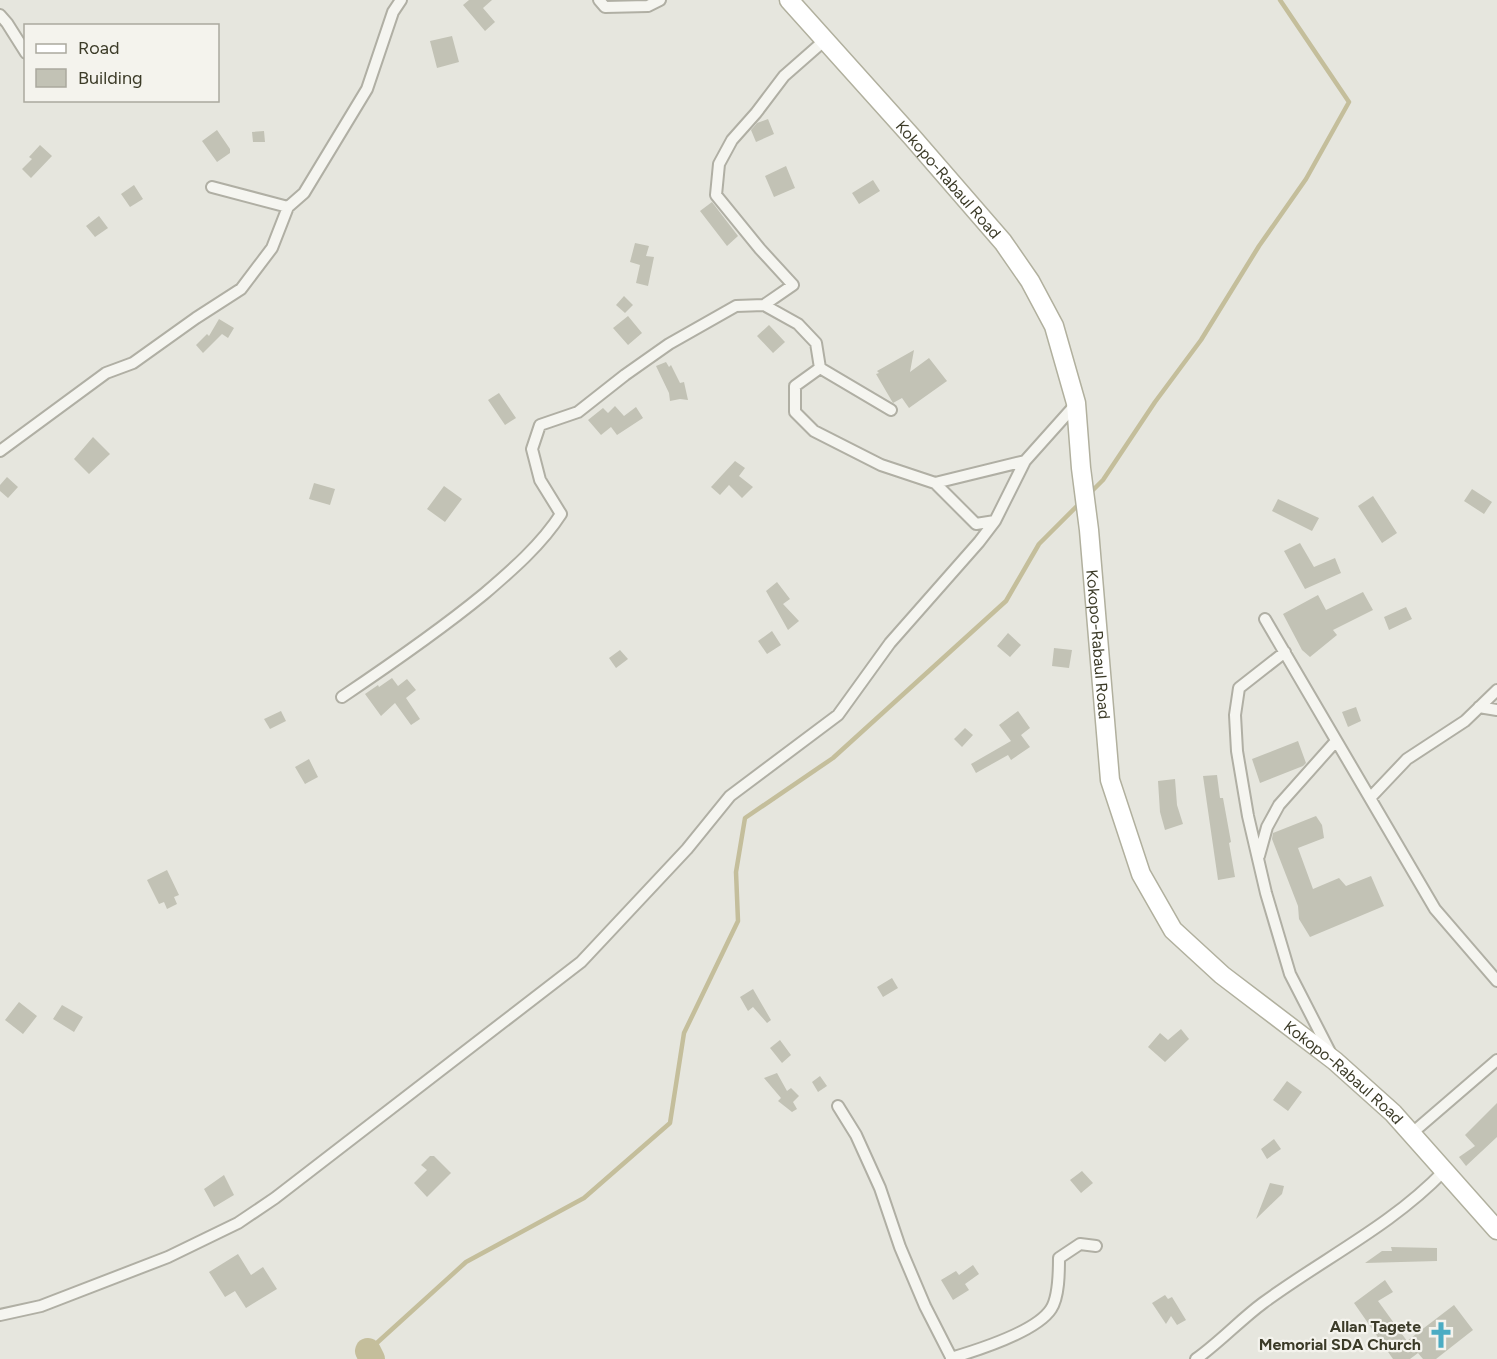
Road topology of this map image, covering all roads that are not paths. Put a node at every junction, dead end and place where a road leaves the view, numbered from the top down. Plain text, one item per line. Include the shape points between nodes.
1 (401, 0) edge
2 (599, 0) edge
3 (660, 0) edge
4 (789, 0) edge
5 (0, 15) edge
6 (825, 40) junction
7 (24, 50) edge
8 (212, 188) dead end
9 (288, 207) junction
10 (764, 305) junction
11 (820, 368) junction
12 (1076, 404) junction
13 (891, 410) dead end
14 (0, 451) edge
15 (1025, 461) junction
16 (935, 483) junction
17 (995, 521) junction
18 (1265, 619) dead end
19 (1285, 652) junction
20 (1497, 690) edge
21 (342, 697) dead end
22 (1479, 707) junction
23 (1497, 710) edge
24 (1336, 741) junction
25 (1370, 798) junction
26 (1258, 857) junction
27 (1497, 981) edge
28 (1497, 1060) edge
29 (1335, 1061) junction
30 (838, 1106) dead end
31 (1411, 1134) junction
32 (1444, 1171) junction
33 (1497, 1230) edge
34 (1096, 1246) dead end
35 (0, 1315) edge
36 (952, 1359) edge
37 (1196, 1359) edge

1 - 9 street via 393,12 366,89 304,193
2 - 3 street via 605,8 648,6
4 - 6 main road, Kokopo-Rabaul Road
5 - 7 street
6 - 10 street via 784,76 732,140 719,164 716,195 793,285
6 - 12 main road, Kokopo-Rabaul Road via 995,233 1030,281 1054,326
8 - 9 street
9 - 14 street via 272,248 241,289 133,363 106,373
10 - 11 street via 798,324 816,343
10 - 21 street via 736,306 669,344 578,412 540,425 532,449 540,480 561,514 552,528 513,569 446,625
11 - 13 street
11 - 16 street via 795,387 795,412 814,431 881,465
12 - 15 street
12 - 29 main road, Kokopo-Rabaul Road via 1110,780 1141,874 1173,930 1222,975
15 - 16 street
15 - 17 street
16 - 17 street via 976,524
17 - 35 street via 890,643 837,715 730,796 687,849 581,962 238,1223 168,1257 40,1306
18 - 19 street
19 - 24 street
19 - 26 street via 1239,688 1235,715 1237,751
20 - 22 street
22 - 23 street
22 - 25 street via 1465,721 1407,759
24 - 25 street
24 - 26 street via 1279,805
25 - 27 street via 1435,909
26 - 29 street via 1290,974
28 - 31 street
29 - 31 main road, Kokopo-Rabaul Road
30 - 36 street via 880,1188 904,1257
31 - 32 main road, Kokopo-Rabaul Road
32 - 33 main road, Kokopo-Rabaul Road
32 - 37 street via 1422,1194 1263,1304
34 - 36 street via 1080,1244 1059,1258 1052,1309 1035,1323 1009,1339

